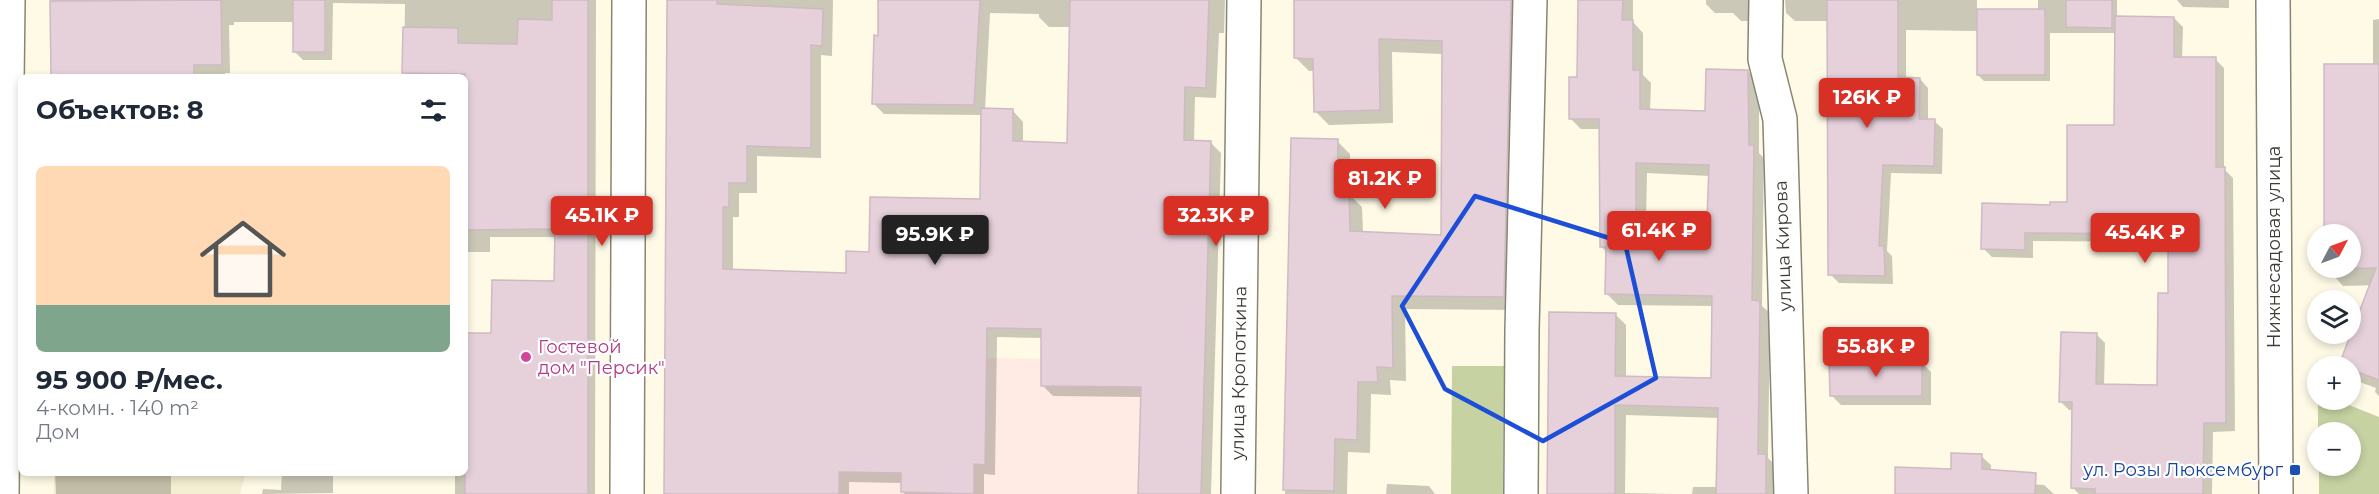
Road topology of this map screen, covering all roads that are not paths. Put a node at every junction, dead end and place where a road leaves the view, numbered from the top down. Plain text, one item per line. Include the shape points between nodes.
1 (8, 0) edge
2 (629, 0) edge
3 (1244, 0) edge
4 (1530, 0) edge
5 (1766, 0) edge
6 (2273, 0) edge
7 (2, 494) edge
8 (627, 494) edge
9 (1238, 494) edge
10 (1521, 494) edge
11 (1791, 494) edge
12 (2276, 494) edge

1 - 7 street
2 - 8 street
3 - 9 street, улица Кропоткина
4 - 10 street
5 - 11 street, улица Кирова via 1765,59 1780,119
6 - 12 street, Нижнесадовая улица

